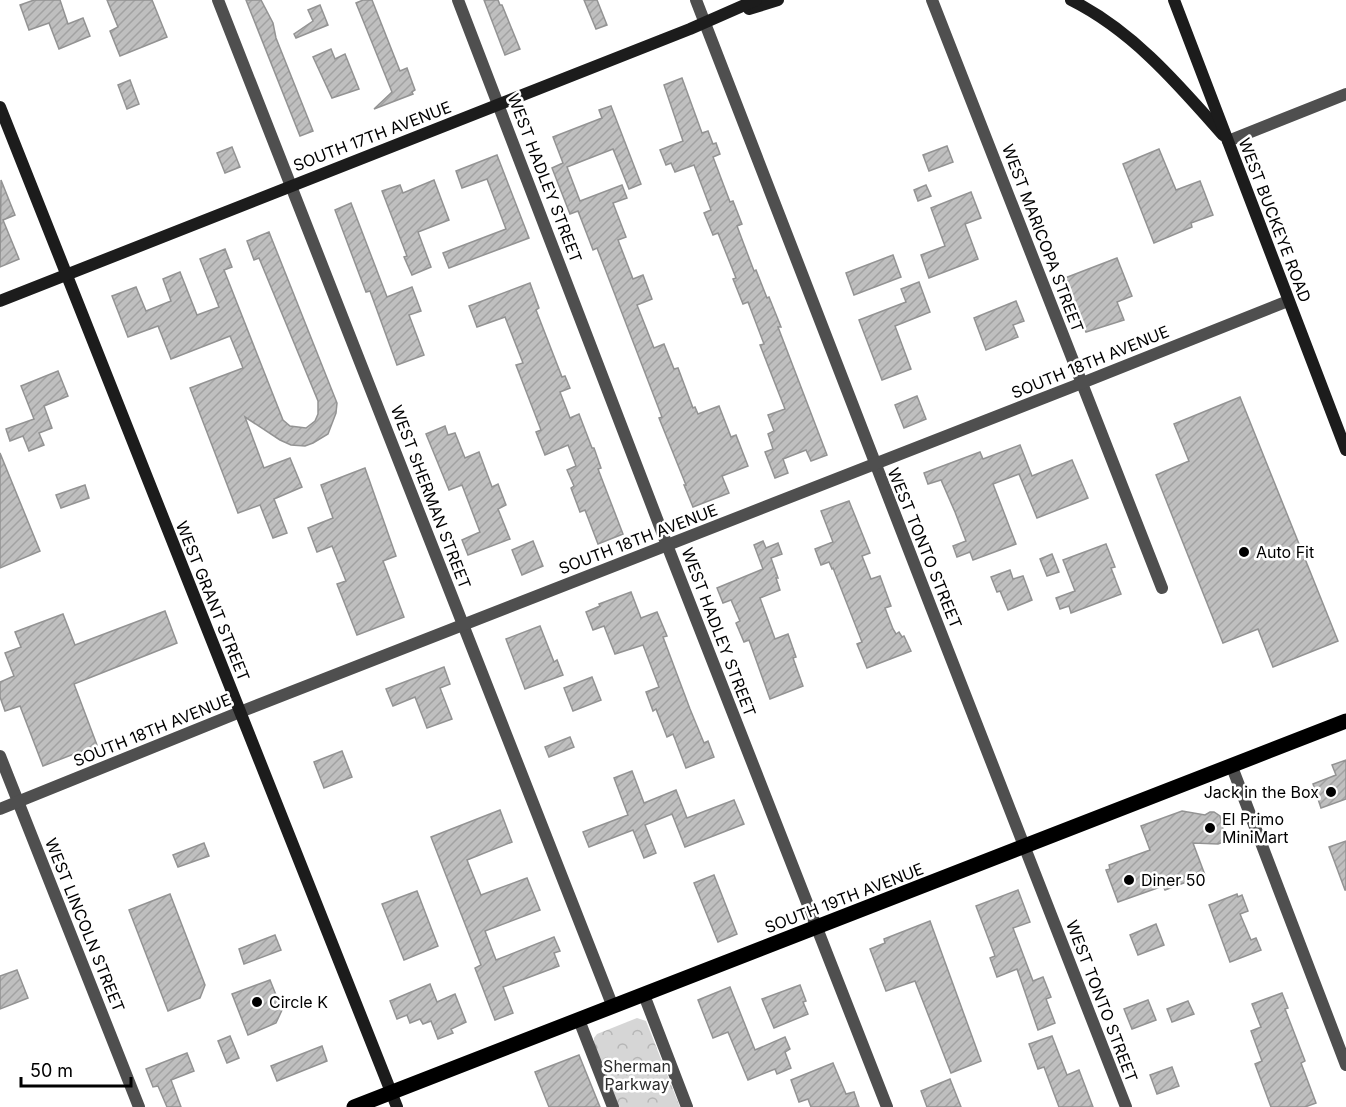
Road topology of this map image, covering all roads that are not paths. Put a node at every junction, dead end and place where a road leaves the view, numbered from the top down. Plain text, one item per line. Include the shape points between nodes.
1 (218, 0) edge
2 (458, 0) edge
3 (696, 0) edge
4 (756, 0) edge
5 (778, 0) edge
6 (932, 0) edge
7 (1071, 0) edge
8 (1174, 0) edge
9 (705, 23) junction
10 (1346, 94) edge
11 (500, 105) junction
12 (0, 107) edge
13 (1228, 141) junction
14 (291, 186) junction
15 (66, 275) junction
16 (0, 301) edge
17 (1288, 301) junction
18 (1082, 383) junction
19 (1346, 450) edge
20 (874, 464) junction
21 (667, 545) junction
22 (1162, 588) dead end
23 (464, 625) junction
24 (240, 712) junction
25 (1346, 721) edge
26 (0, 756) edge
27 (1232, 767) junction
28 (18, 802) junction
29 (0, 809) edge
30 (1024, 847) junction
31 (817, 928) junction
32 (644, 995) junction
33 (613, 1007) junction
34 (579, 1020) junction
35 (1346, 1065) edge
36 (392, 1092) junction
37 (139, 1107) edge
38 (354, 1107) edge
39 (397, 1107) edge
40 (613, 1107) edge
41 (687, 1107) edge
42 (887, 1107) edge
43 (1126, 1107) edge

1 - 14 street, WEST SHERMAN STREET
2 - 11 street, WEST HADLEY STREET
3 - 9 street, WEST TONTO STREET
4 - 9 main road, SOUTH 17TH AVENUE
5 - 9 main road
6 - 18 street, WEST MARICOPA STREET
7 - 13 main road via 1096,12 1132,40 1173,78
8 - 13 main road, WEST BUCKEYE ROAD
9 - 11 main road, SOUTH 17TH AVENUE
9 - 20 street, WEST TONTO STREET
10 - 13 street
11 - 14 main road, SOUTH 17TH AVENUE
11 - 21 street, WEST HADLEY STREET
12 - 15 main road, WEST GRANT STREET
13 - 17 main road, WEST BUCKEYE ROAD
14 - 15 main road, SOUTH 17TH AVENUE
14 - 23 street, WEST SHERMAN STREET
15 - 16 main road, SOUTH 17TH AVENUE
15 - 24 main road, WEST GRANT STREET
17 - 18 street, SOUTH 18TH AVENUE
17 - 19 main road, WEST BUCKEYE ROAD
18 - 20 street, SOUTH 18TH AVENUE
18 - 22 street, WEST MARICOPA STREET
20 - 21 street, SOUTH 18TH AVENUE
20 - 30 street, WEST TONTO STREET
21 - 23 street, SOUTH 18TH AVENUE
21 - 31 street, WEST HADLEY STREET
23 - 24 street, SOUTH 18TH AVENUE
23 - 33 street, WEST SHERMAN STREET
24 - 28 street, SOUTH 18TH AVENUE
24 - 36 main road, WEST GRANT STREET
25 - 27 main road, SOUTH 19TH AVENUE
26 - 28 street, WEST LINCOLN STREET
27 - 30 main road, SOUTH 19TH AVENUE
27 - 35 street
28 - 29 street, SOUTH 18TH AVENUE
28 - 37 street, WEST LINCOLN STREET
30 - 31 main road, SOUTH 19TH AVENUE
30 - 43 street, WEST TONTO STREET
31 - 32 main road, SOUTH 19TH AVENUE
31 - 42 street, WEST HADLEY STREET
32 - 33 main road, SOUTH 19TH AVENUE
32 - 41 street
33 - 34 main road, SOUTH 19TH AVENUE
34 - 36 main road, SOUTH 19TH AVENUE
34 - 40 street
36 - 38 main road, SOUTH 19TH AVENUE
36 - 39 main road, WEST GRANT STREET

